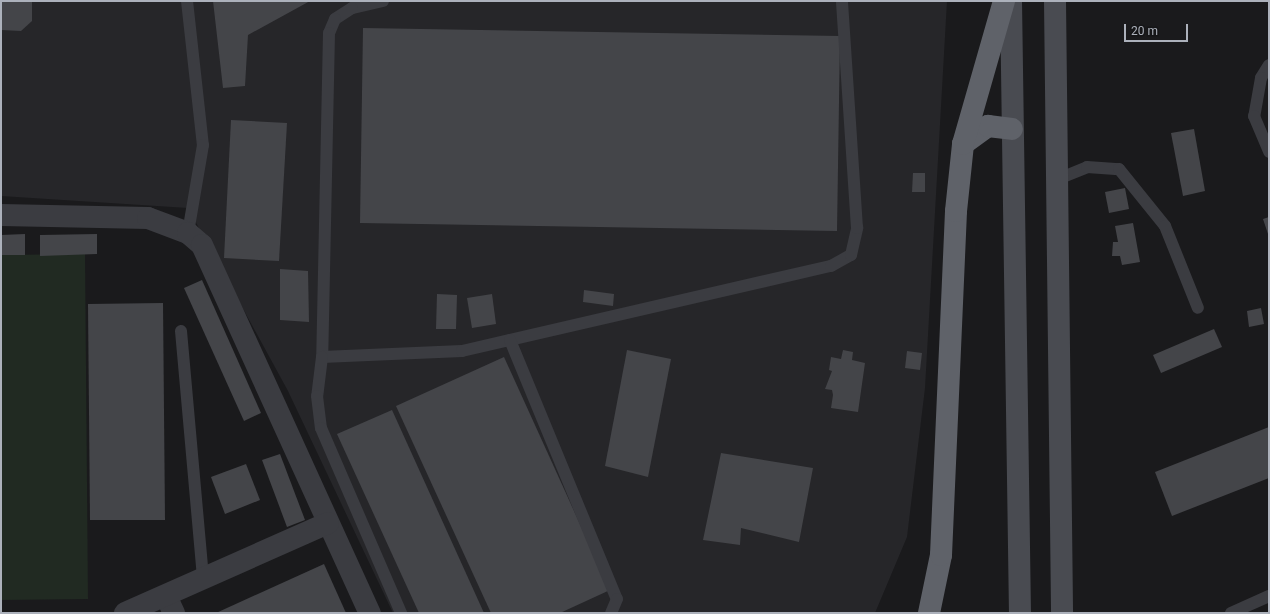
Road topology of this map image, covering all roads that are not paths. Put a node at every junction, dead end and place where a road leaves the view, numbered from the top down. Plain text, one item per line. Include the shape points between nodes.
1 (187, 1) edge
2 (383, 1) edge
3 (842, 1) edge
4 (1004, 1) edge
5 (1011, 1) edge
6 (1055, 1) edge
7 (1269, 65) edge
8 (1012, 129) junction
9 (963, 144) junction
10 (1269, 152) edge
11 (1058, 180) junction
12 (1, 215) edge
13 (188, 233) junction
14 (1198, 308) dead end
15 (181, 331) dead end
16 (510, 340) junction
17 (322, 357) junction
18 (328, 523) junction
19 (203, 579) junction
20 (1269, 596) edge
21 (170, 604) edge
22 (125, 613) edge
23 (370, 613) edge
24 (402, 613) edge
25 (611, 613) edge
26 (929, 613) edge
27 (1020, 613) edge
28 (1062, 613) edge
29 (1232, 613) edge

1 - 13 lane via 203,145
2 - 17 lane via 352,8 335,19 329,33
3 - 16 lane via 857,228 851,255 831,266
4 - 9 highway
5 - 8 main road
6 - 11 main road
7 - 10 lane via 1261,78 1254,116
8 - 9 highway via 988,126
8 - 27 main road
9 - 26 highway via 956,211 941,555
11 - 14 lane via 1087,167 1119,169 1165,226
11 - 28 main road
12 - 13 street via 148,218
13 - 18 street via 202,245 216,272
15 - 19 lane
16 - 17 lane via 462,351
16 - 25 lane via 617,599
17 - 24 lane via 317,396 321,428
18 - 19 street
18 - 23 street
19 - 21 street
20 - 29 lane
21 - 22 street

